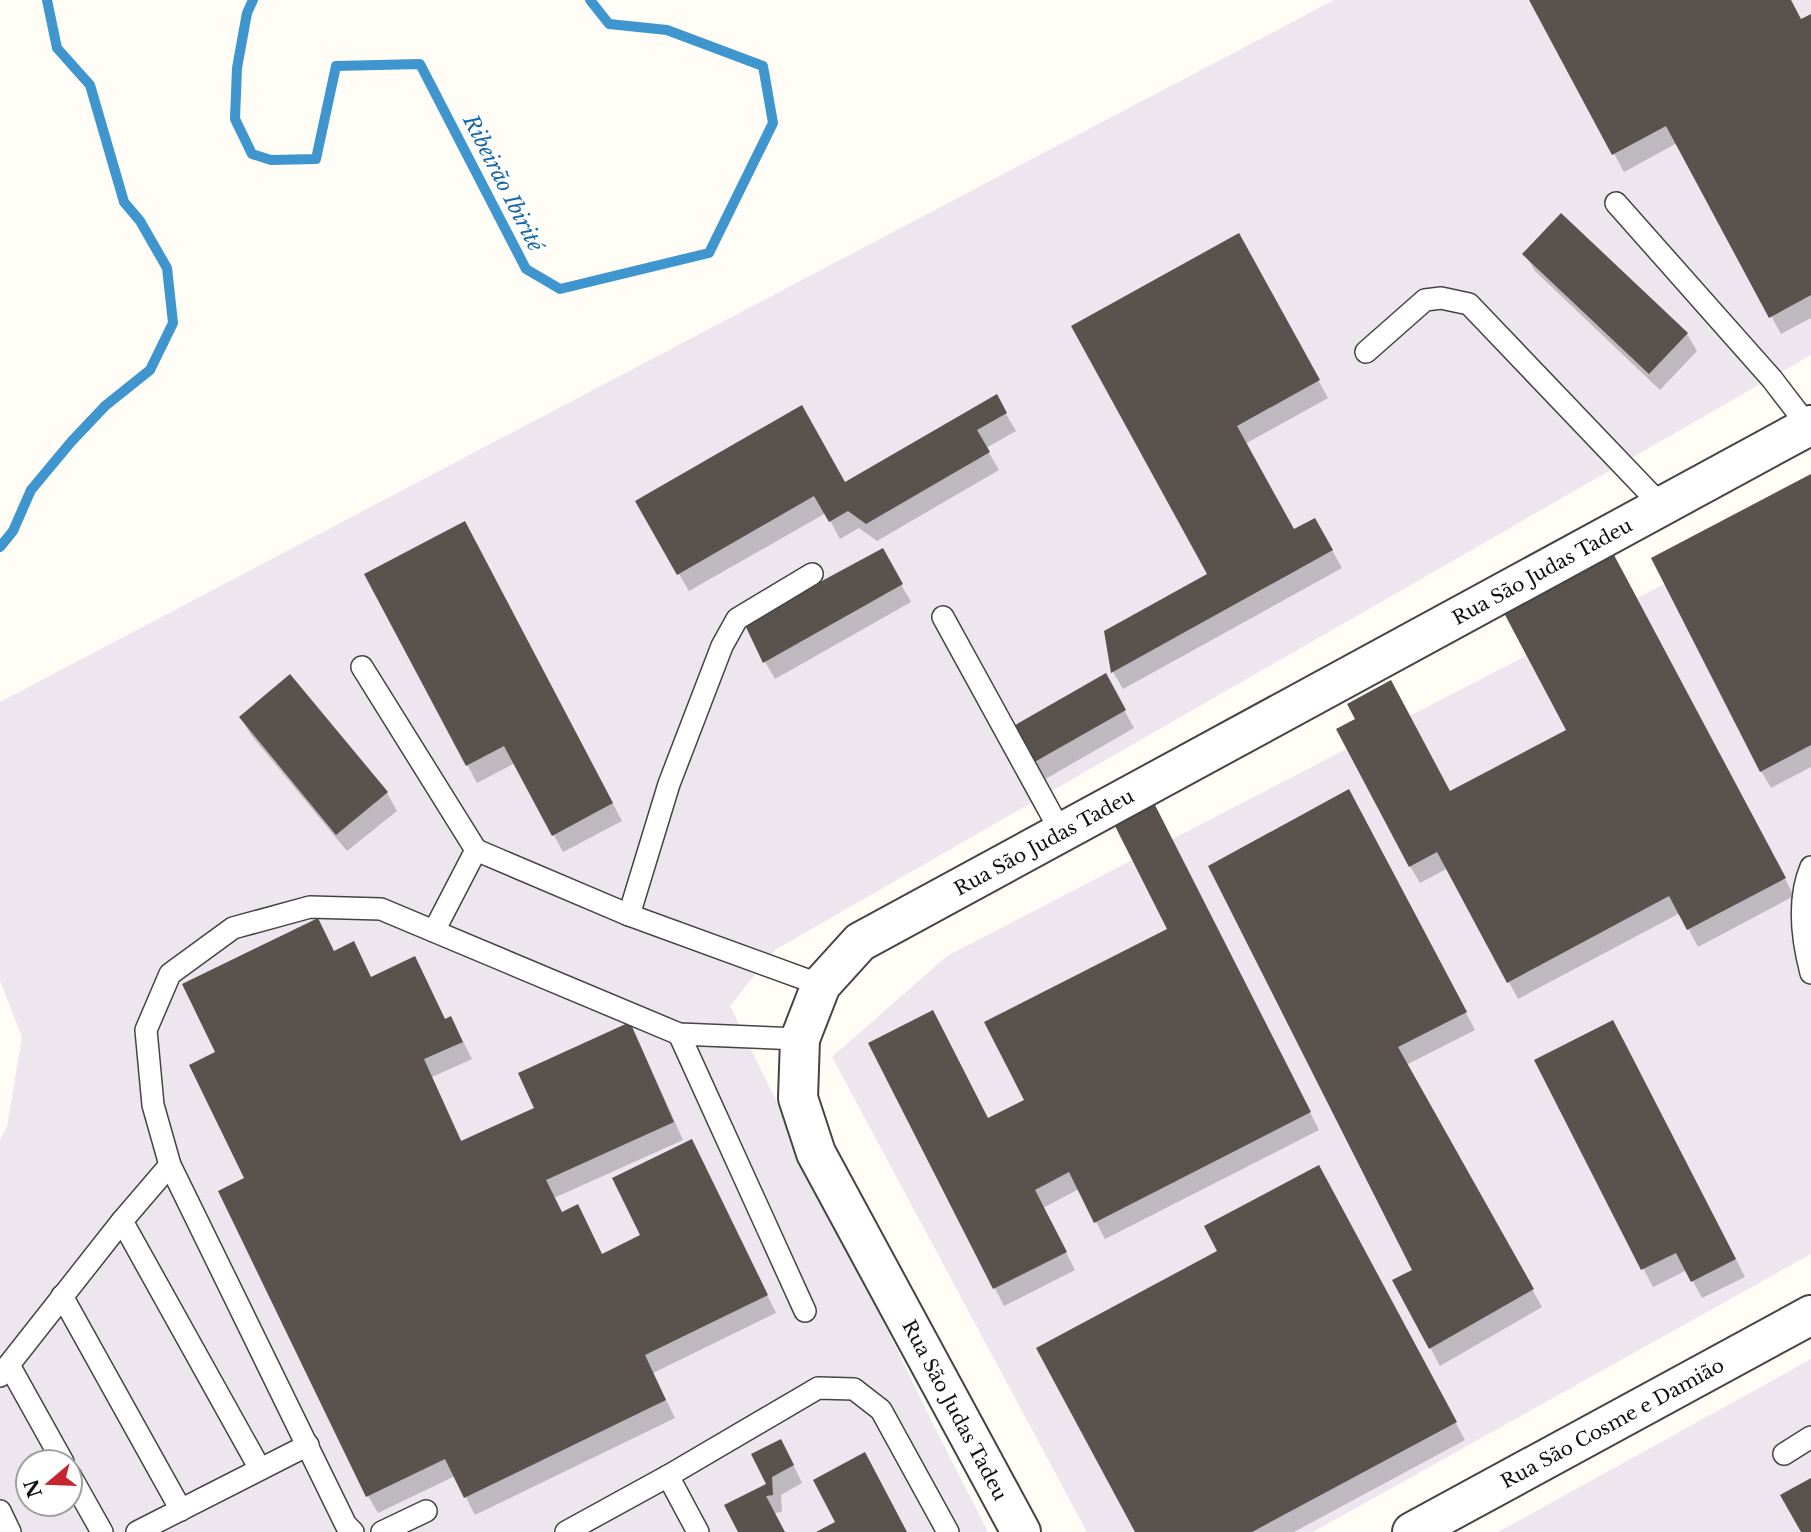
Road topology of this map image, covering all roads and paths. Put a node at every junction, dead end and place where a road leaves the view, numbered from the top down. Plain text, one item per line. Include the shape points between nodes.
1 (1616, 203) dead end
2 (1366, 352) dead end
3 (1810, 426) edge
4 (1661, 505) junction
5 (812, 574) dead end
6 (943, 617) dead end
7 (362, 667) dead end
8 (1061, 832) junction
9 (476, 850) junction
10 (1811, 867) edge
11 (629, 915) junction
12 (434, 931) junction
13 (1811, 973) edge
14 (821, 985) junction
15 (679, 1034) junction
16 (800, 1040) junction
17 (170, 1165) junction
18 (122, 1221) junction
19 (62, 1296) junction
20 (805, 1311) dead end
21 (1811, 1314) edge
22 (4, 1370) edge
23 (1811, 1437) edge
24 (308, 1445) junction
25 (54, 1448) edge
26 (1784, 1454) dead end
27 (260, 1469) junction
28 (667, 1476) junction
29 (84, 1500) edge
30 (181, 1510) junction
31 (0, 1511) edge
32 (426, 1511) dead end
33 (10, 1532) edge
34 (102, 1532) edge
35 (137, 1532) edge
36 (353, 1532) edge
37 (382, 1532) edge
38 (566, 1532) edge
39 (698, 1532) edge
40 (948, 1532) edge
41 (1021, 1532) edge
42 (1412, 1532) edge

1 - 3 lane
2 - 4 lane via 1426,300 1469,304
3 - 4 street, Rua São Judas Tadeu
4 - 8 street, Rua São Judas Tadeu
5 - 11 lane via 737,619 722,646 669,784
6 - 8 lane
7 - 9 lane
8 - 14 street, Rua São Judas Tadeu via 860,942
9 - 11 lane
9 - 12 lane
10 - 13 lane via 1803,885 1803,944
11 - 14 lane
12 - 15 lane
12 - 17 lane via 381,909 310,907 233,928 170,974 146,1030 153,1105
14 - 16 street, Rua São Judas Tadeu
15 - 16 lane
15 - 20 lane
16 - 41 street, Rua São Judas Tadeu via 798,1098 816,1153
17 - 18 lane
17 - 24 lane
18 - 19 lane
18 - 27 lane
19 - 22 lane
19 - 30 lane
21 - 42 street, Rua São Cosme e Damião
22 - 25 lane
23 - 26 lane
24 - 27 lane
24 - 36 lane
27 - 30 lane
28 - 38 lane
28 - 39 lane
28 - 40 lane via 818,1388 853,1389 881,1410
29 - 34 lane
30 - 35 lane
31 - 33 lane
32 - 37 lane

